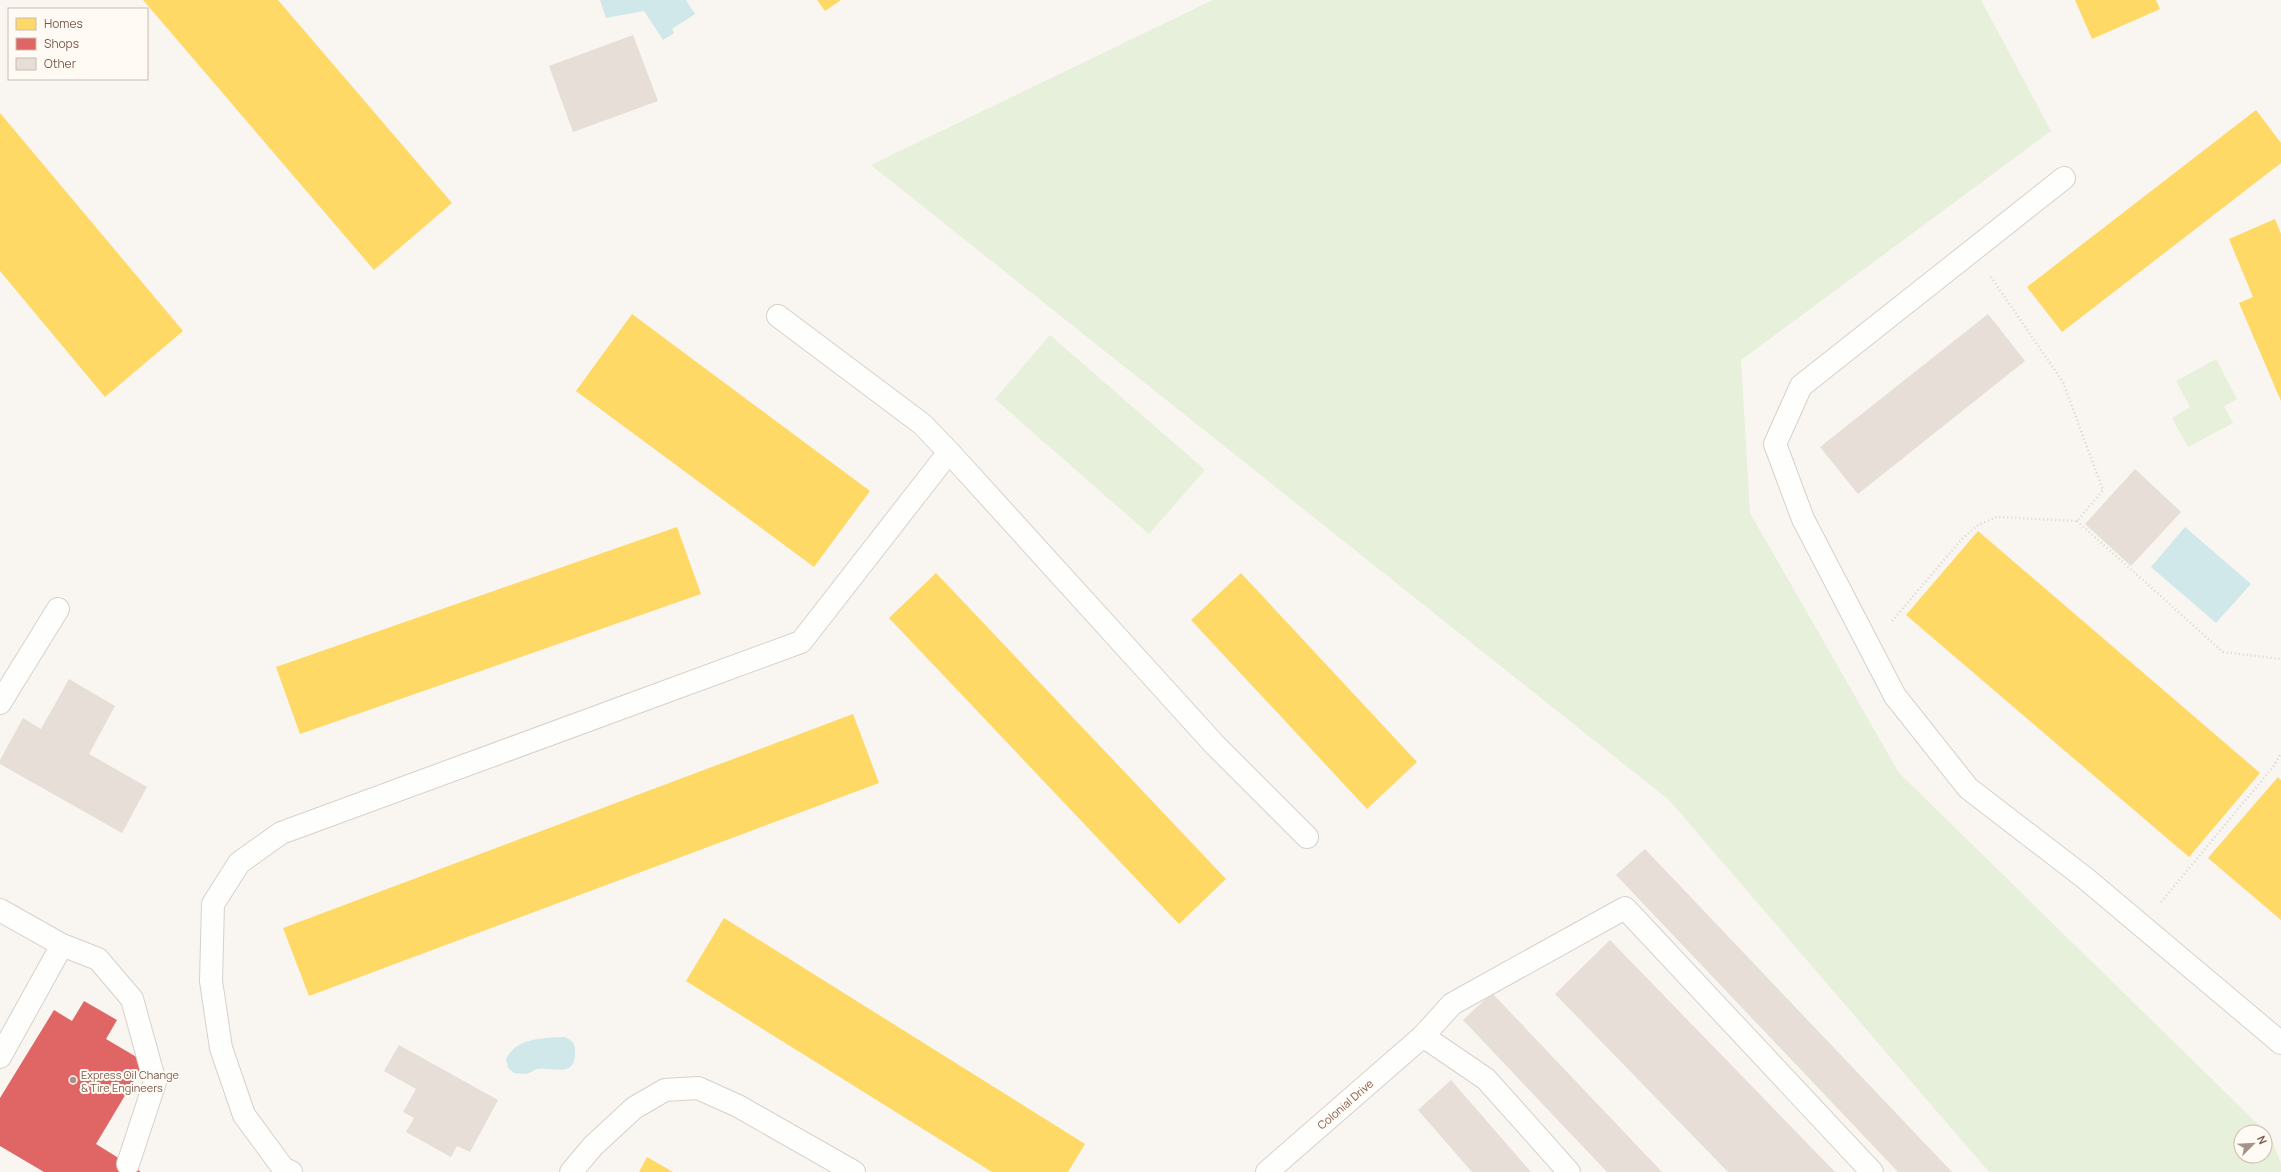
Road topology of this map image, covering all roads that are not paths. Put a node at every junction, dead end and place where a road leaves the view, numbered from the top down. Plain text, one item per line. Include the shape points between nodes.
1 (2064, 178) dead end
2 (778, 316) dead end
3 (949, 452) junction
4 (58, 609) dead end
5 (0, 703) edge
6 (1307, 837) dead end
7 (0, 910) edge
8 (62, 945) junction
9 (1423, 1036) junction
10 (2281, 1043) edge
11 (0, 1057) edge
12 (128, 1164) dead end
13 (291, 1172) edge
14 (571, 1172) edge
15 (854, 1172) edge
16 (1268, 1172) edge
17 (1569, 1172) edge
18 (1872, 1172) edge

1 - 10 street via 1801,386 1775,444 1803,519 1895,696 1968,788 2142,925
2 - 3 street via 922,424
3 - 6 street via 1215,745
3 - 13 street via 801,642 282,833 239,863 213,904 211,981 221,1048 244,1115 283,1168
4 - 5 street
7 - 8 street
8 - 11 street
8 - 12 street via 98,959 132,999 155,1082
9 - 16 street, Colonial Drive
9 - 17 street via 1486,1079
9 - 18 street, Colonial Drive via 1452,1004 1625,908
14 - 15 street via 593,1146 634,1108 666,1090 698,1088 738,1106

